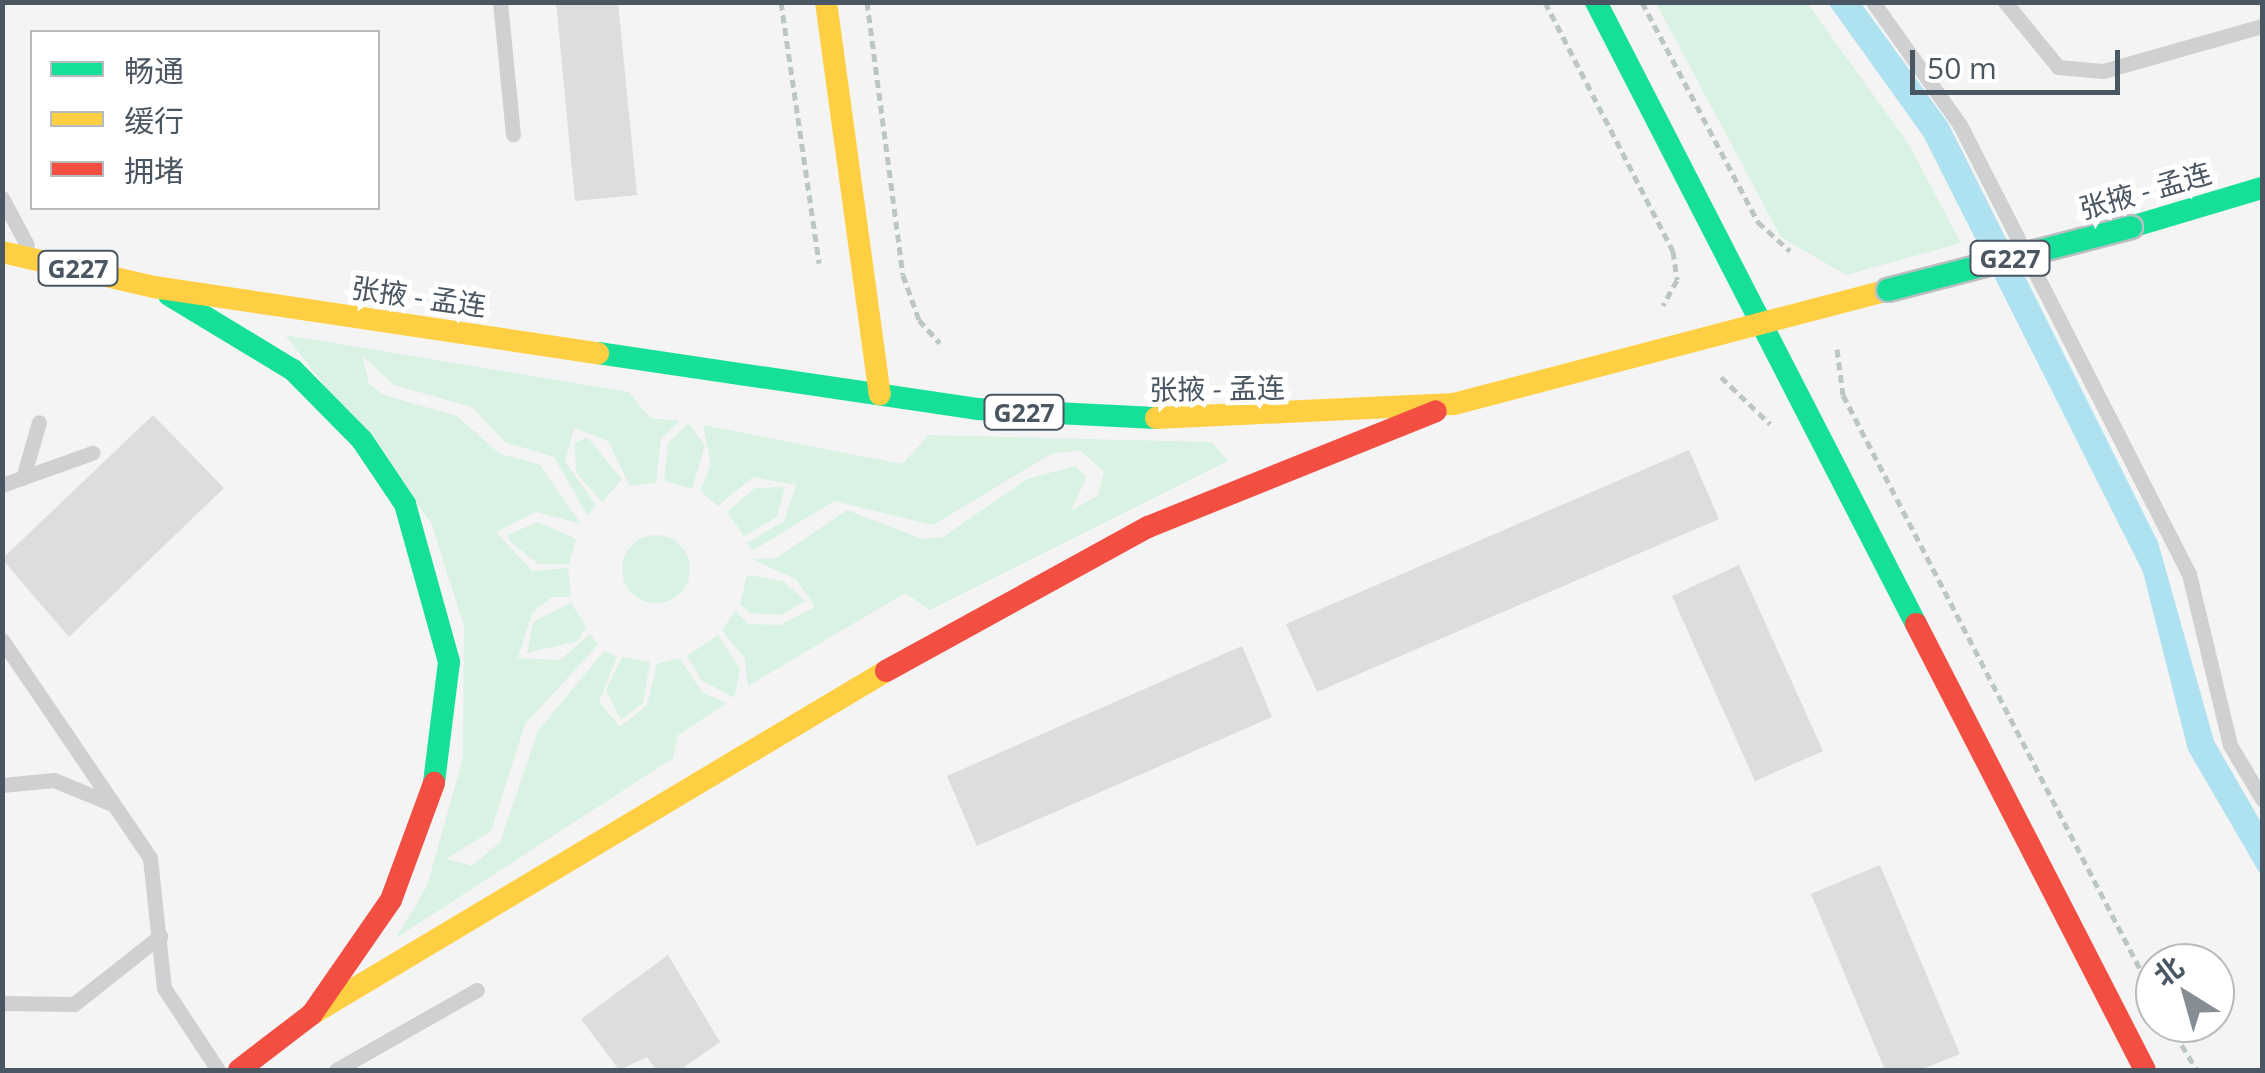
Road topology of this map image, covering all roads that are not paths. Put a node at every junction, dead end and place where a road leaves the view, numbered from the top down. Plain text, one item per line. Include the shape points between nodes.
1 (500, 2) edge
2 (826, 2) edge
3 (1596, 2) edge
4 (1873, 2) edge
5 (2005, 2) edge
6 (2262, 26) edge
7 (513, 134) dead end
8 (2262, 188) edge
9 (2, 198) edge
10 (2, 252) edge
11 (34, 257) junction
12 (154, 287) junction
13 (1769, 324) junction
14 (880, 394) junction
15 (1454, 404) junction
16 (39, 422) dead end
17 (92, 454) dead end
18 (23, 478) junction
19 (2, 485) edge
20 (2, 640) edge
21 (2, 785) edge
22 (2262, 800) edge
23 (115, 805) junction
24 (160, 936) junction
25 (477, 990) dead end
26 (2, 1002) edge
27 (312, 1014) junction
28 (218, 1070) edge
29 (239, 1070) edge
30 (336, 1070) edge
31 (2145, 1070) edge

1 - 7 lane
2 - 14 main road
3 - 13 main road
4 - 22 lane via 1960,125 2189,574 2230,745
5 - 6 lane via 2058,66 2102,71
8 - 13 main road, 张掖 - 孟连 / G227, bridge
9 - 11 lane
10 - 11 main road, G227
11 - 12 main road, G227
12 - 14 main road, 张掖 - 孟连 / G227
12 - 27 main road via 256,342 334,404 405,504 435,597 448,662 432,799 391,900
13 - 15 main road, 张掖 - 孟连 / G227
13 - 31 main road
14 - 15 main road, 张掖 - 孟连 / G227 via 1137,419
15 - 27 main road via 1148,528 1029,586
16 - 18 lane
17 - 18 lane
18 - 19 lane
20 - 23 lane
21 - 23 lane via 54,780
23 - 24 lane via 150,858
24 - 26 lane via 74,1004
24 - 28 lane via 170,1003
25 - 30 lane
27 - 29 main road

